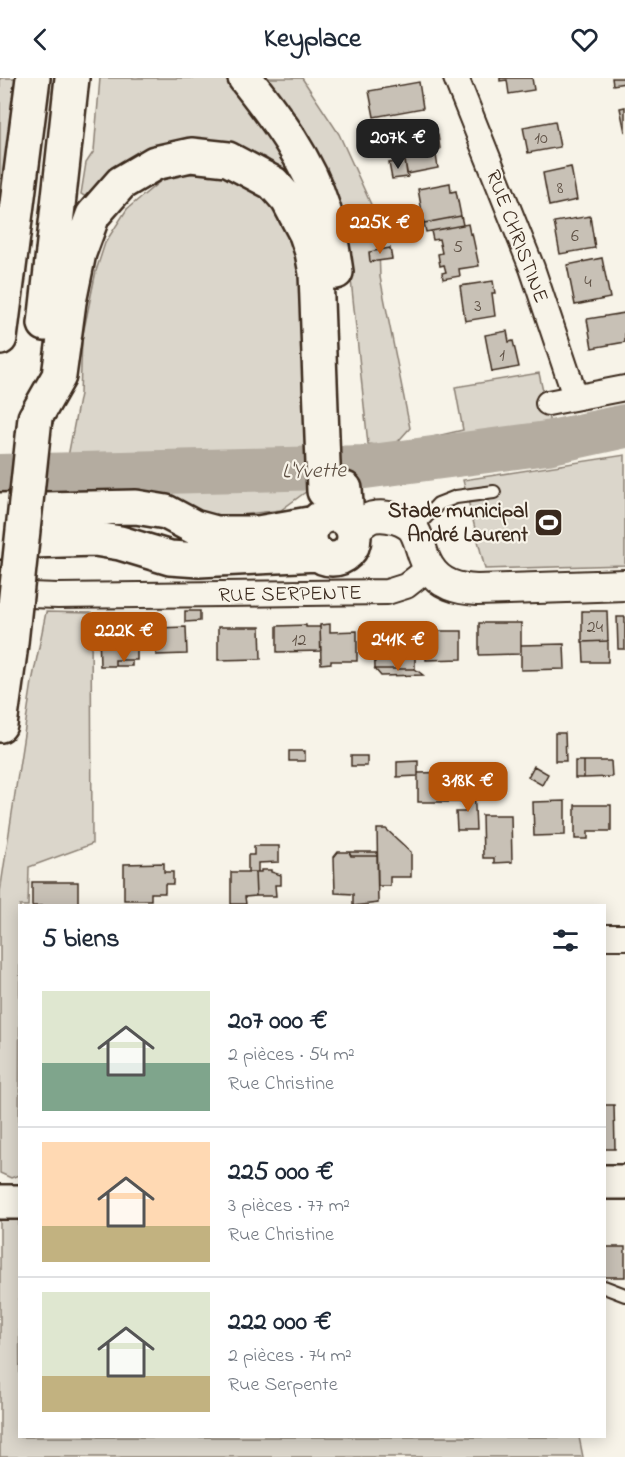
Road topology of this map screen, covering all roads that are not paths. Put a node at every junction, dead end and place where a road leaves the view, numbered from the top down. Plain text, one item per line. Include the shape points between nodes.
1 (33, 78) edge
2 (72, 78) edge
3 (245, 78) edge
4 (456, 78) edge
5 (0, 338) edge
6 (625, 388) edge
7 (575, 396) junction
8 (548, 403) dead end
9 (35, 418) junction
10 (333, 443) junction
11 (494, 492) dead end
12 (0, 510) edge
13 (332, 518) junction
14 (414, 530) junction
15 (0, 542) edge
16 (429, 568) junction
17 (625, 585) edge
18 (0, 594) edge
19 (0, 725) edge
20 (606, 937) edge
21 (625, 937) edge
22 (606, 1182) edge
23 (625, 1182) edge
24 (0, 1202) edge
25 (18, 1202) edge
26 (606, 1288) edge
27 (625, 1295) edge

1 - 5 main road
2 - 9 main road
3 - 10 main road via 289,137 323,208 336,276
4 - 7 street, RUE CHRISTINE via 532,267
6 - 7 street
7 - 8 street
9 - 10 main road via 59,376 79,253 93,215 130,178 155,163 191,155 228,159 273,183 288,200 306,234 316,273
9 - 19 main road, bridge
10 - 13 main road
11 - 14 lane via 456,497 438,504
12 - 13 main road via 136,507 166,512 216,533 258,533
13 - 14 street via 387,516
13 - 15 main road via 199,560 170,558 95,539
14 - 16 street
16 - 17 street via 458,589
16 - 18 street, RUE SERPENTE via 406,586 387,592
20 - 21 street
22 - 23 main road
24 - 25 main road
26 - 27 lane

